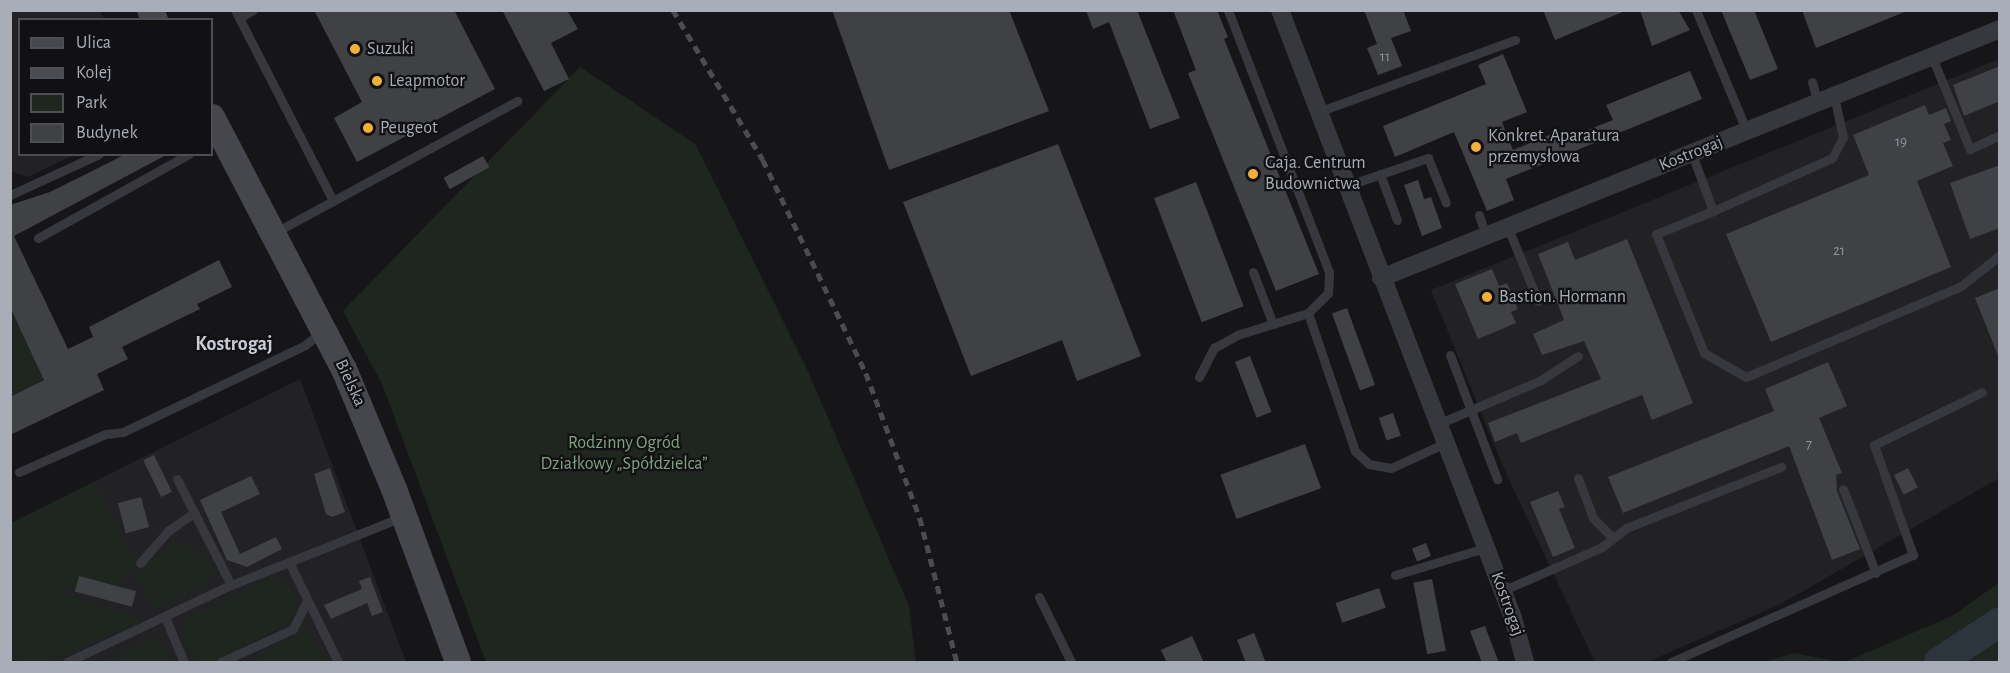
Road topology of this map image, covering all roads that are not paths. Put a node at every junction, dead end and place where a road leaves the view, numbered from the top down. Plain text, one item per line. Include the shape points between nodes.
1 (253, 10) edge
2 (1228, 10) edge
3 (1280, 10) edge
4 (1696, 10) edge
5 (237, 14) edge
6 (2000, 29) edge
7 (1515, 40) dead end
8 (1932, 57) junction
9 (1812, 82) dead end
10 (1826, 100) junction
11 (517, 101) dead end
12 (1318, 112) junction
13 (215, 131) edge
14 (1747, 132) junction
15 (2000, 135) edge
16 (1692, 154) junction
17 (95, 156) edge
18 (185, 156) edge
19 (1380, 174) junction
20 (1346, 186) junction
21 (10, 195) edge
22 (333, 201) junction
23 (1446, 203) dead end
24 (1713, 212) junction
25 (1479, 215) dead end
26 (1397, 220) dead end
27 (1508, 228) junction
28 (274, 233) junction
29 (1486, 237) junction
30 (38, 238) dead end
31 (2000, 255) edge
32 (1253, 272) dead end
33 (1381, 278) junction
34 (1538, 301) dead end
35 (1308, 313) junction
36 (1273, 324) junction
37 (324, 330) junction
38 (1450, 355) dead end
39 (1578, 356) dead end
40 (1199, 377) dead end
41 (1982, 392) dead end
42 (1471, 410) junction
43 (1438, 424) junction
44 (1445, 443) junction
45 (1782, 467) dead end
46 (19, 472) dead end
47 (1578, 478) dead end
48 (177, 479) dead end
49 (1497, 479) dead end
50 (1843, 489) dead end
51 (194, 513) junction
52 (404, 516) junction
53 (1613, 538) junction
54 (1485, 548) junction
55 (289, 562) junction
56 (140, 563) dead end
57 (1876, 573) junction
58 (1395, 575) dead end
59 (231, 585) junction
60 (1502, 591) junction
61 (1039, 597) dead end
62 (307, 600) junction
63 (165, 617) junction
64 (67, 663) edge
65 (184, 663) edge
66 (221, 663) edge
67 (338, 663) edge
68 (458, 663) edge
69 (1071, 663) edge
70 (1525, 663) edge
71 (1671, 663) edge

1 - 5 lane
2 - 35 lane via 1329,272 1328,293
3 - 12 street, Kostrogaj
4 - 14 lane
5 - 22 lane
6 - 8 street, Kostrogaj
7 - 12 lane
8 - 10 street, Kostrogaj
8 - 15 lane via 1970,149
9 - 10 lane
10 - 14 street, Kostrogaj
10 - 24 lane via 1843,137 1832,158
11 - 22 lane
12 - 20 street, Kostrogaj
13 - 28 main road, Bielska
14 - 16 street, Kostrogaj
16 - 24 lane
16 - 27 street, Kostrogaj
17 - 21 lane
18 - 30 lane
19 - 20 lane
19 - 23 lane via 1428,158
19 - 26 lane
20 - 33 street, Kostrogaj
22 - 28 lane
24 - 31 lane via 1656,234 1704,353 1746,377 1961,286
25 - 29 lane
27 - 29 street, Kostrogaj
27 - 34 lane
28 - 37 main road, Bielska
29 - 33 street, Kostrogaj
32 - 36 lane
33 - 43 street, Kostrogaj
35 - 36 lane
35 - 44 lane via 1355,451 1369,464 1391,468
36 - 40 lane via 1214,348
37 - 46 lane via 305,345 123,432 105,434
37 - 52 main road, Bielska via 357,399
38 - 42 lane
39 - 42 lane via 1541,380
41 - 57 lane via 1874,445 1913,555
42 - 43 lane
42 - 49 lane
43 - 44 street, Kostrogaj
44 - 54 street, Kostrogaj
45 - 53 lane via 1626,528
47 - 53 lane via 1593,518
48 - 51 lane
50 - 57 lane
51 - 56 lane via 168,531
51 - 59 lane
52 - 55 lane
52 - 68 main road, Bielska
53 - 60 lane via 1602,547
54 - 58 lane
54 - 60 street, Kostrogaj
55 - 59 lane
55 - 62 lane
57 - 71 lane
59 - 63 lane
60 - 70 street, Kostrogaj
61 - 69 lane
62 - 66 lane via 293,629
62 - 67 lane
63 - 64 lane
63 - 65 lane

